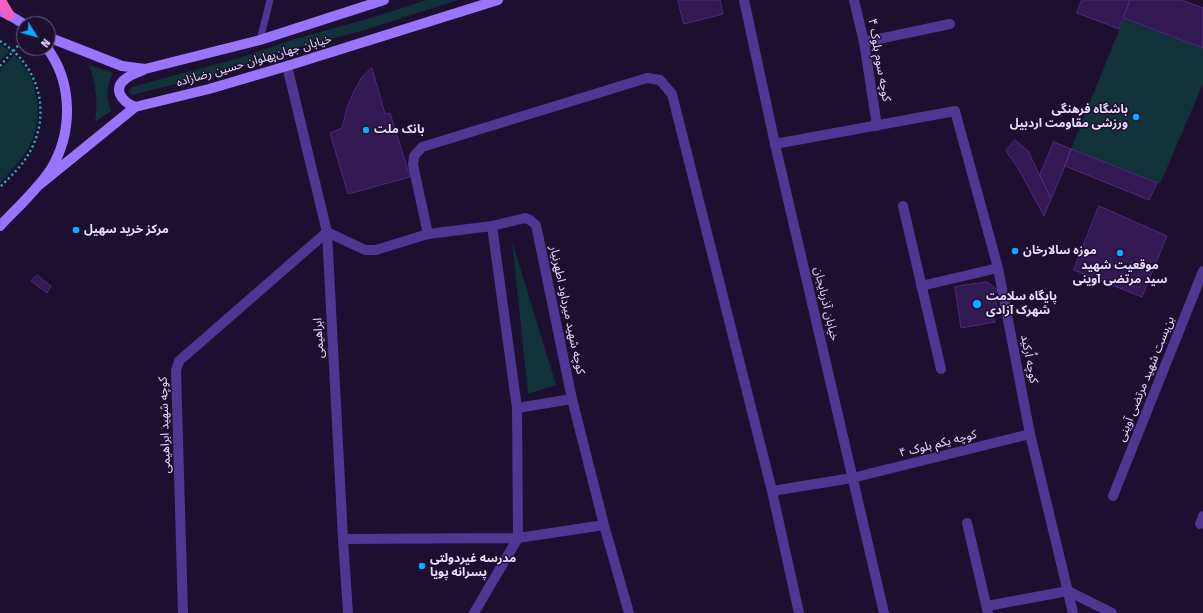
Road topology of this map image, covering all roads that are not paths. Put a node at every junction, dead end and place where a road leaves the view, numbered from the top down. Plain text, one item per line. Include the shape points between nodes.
1 (0, 0) edge
2 (270, 0) edge
3 (384, 0) edge
4 (498, 0) edge
5 (744, 0) edge
6 (854, 0) edge
7 (4, 13) edge
8 (16, 20) edge
9 (950, 24) dead end
10 (56, 40) edge
11 (260, 40) junction
12 (864, 42) junction
13 (52, 56) edge
14 (287, 66) junction
15 (145, 69) junction
16 (135, 107) junction
17 (877, 126) junction
18 (775, 144) junction
19 (39, 185) junction
20 (903, 206) dead end
21 (0, 226) edge
22 (492, 226) junction
23 (327, 232) junction
24 (428, 234) junction
25 (998, 268) junction
26 (1203, 271) edge
27 (921, 286) junction
28 (941, 369) dead end
29 (572, 399) junction
30 (517, 408) junction
31 (1030, 434) junction
32 (852, 478) junction
33 (772, 491) junction
34 (1113, 496) dead end
35 (967, 523) dead end
36 (604, 524) junction
37 (518, 538) junction
38 (343, 539) junction
39 (1068, 591) junction
40 (987, 610) edge
41 (183, 613) edge
42 (348, 613) edge
43 (474, 613) edge
44 (629, 613) edge
45 (799, 613) edge
46 (884, 613) edge
47 (1073, 613) edge
48 (1112, 613) edge

1 - 7 highway
2 - 11 lane
3 - 11 main road, خیابان جهان‌پهلوان حسین رضا‌زاده
4 - 14 main road, خیابان جهان‌پهلوان حسین رضا‌زاده
5 - 18 street, خیابان آذربایجان
6 - 12 street, کوچه سوم بلوک ۴
7 - 8 main road
9 - 12 street
10 - 15 main road, خیابان جهان‌پهلوان حسین رضا‌زاده via 122,66
11 - 15 main road, خیابان جهان‌پهلوان حسین رضا‌زاده
12 - 17 street, کوچه سوم بلوک ۴
13 - 19 main road via 61,73 68,113 60,152
14 - 16 main road, خیابان جهان‌پهلوان حسین رضا‌زاده
14 - 23 street, ابراهیمی
15 - 16 main road via 128,77 121,84 119,92 122,99
16 - 19 main road, خیابان جهان‌پهلوان حسین رضا‌زاده
17 - 18 street
17 - 25 street, کوچه اُرکید via 955,111
18 - 32 street, خیابان آذربایجان
19 - 21 main road
20 - 27 street
22 - 24 street, کوچه شهید میرداود اطهرنیار
22 - 29 street, کوچه شهید میرداود اطهرنیار via 525,218 536,225
22 - 30 street
23 - 24 street, کوچه شهید میرداود اطهرنیار via 365,250 376,250
23 - 38 street, ابراهیمی
23 - 41 street, کوچه شهید ابراهیمی via 179,361 176,370
24 - 33 street via 413,165 414,156 422,147 647,78 660,80 672,94
25 - 27 street
25 - 31 street, کوچه اُرکید
26 - 34 street, بن‌بست شهید مرتضی آوینی
27 - 28 street
29 - 30 street
29 - 36 street, کوچه شهید میرداود اطهرنیار
30 - 37 street
31 - 32 street, کوچه یکم بلوک ۴
31 - 39 street, کوچه اُرکید
32 - 33 street, کوچه یکم بلوک ۴
32 - 46 street, خیابان آذربایجان
33 - 45 street
35 - 40 street
36 - 37 street
36 - 44 street, کوچه شهید میرداود اطهرنیار
37 - 38 street
37 - 43 street
38 - 42 street, ابراهیمی
39 - 40 street
39 - 47 street, کوچه اُرکید
39 - 48 street

